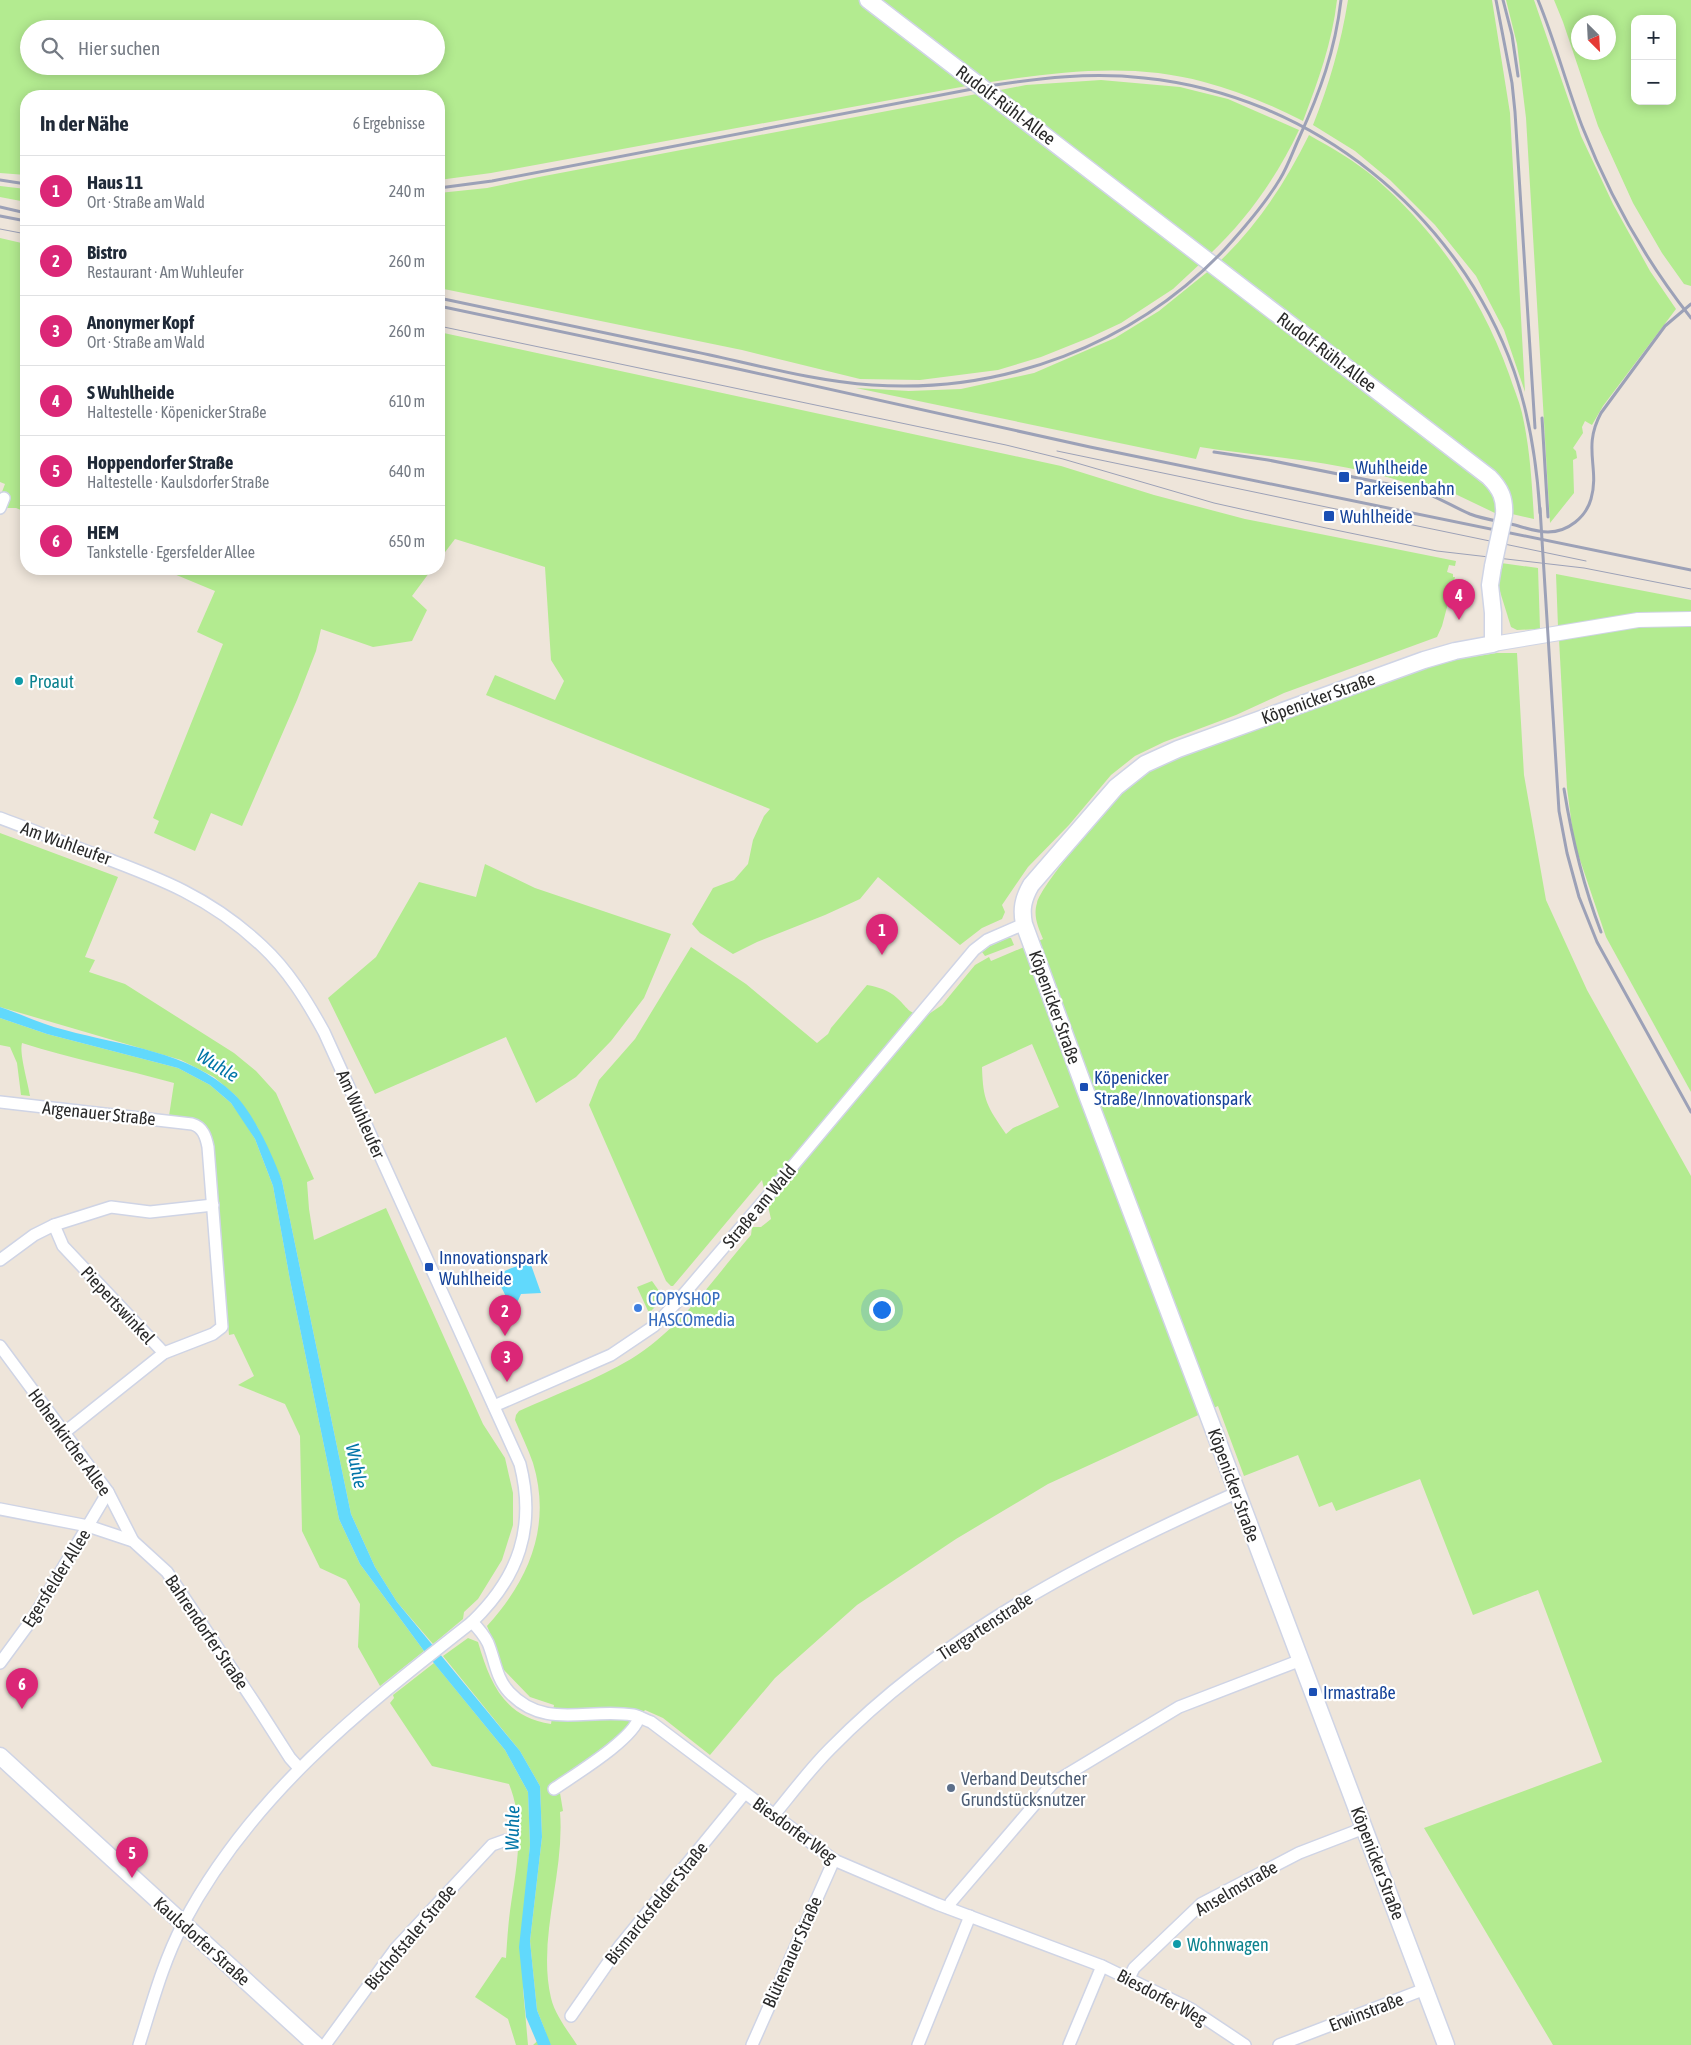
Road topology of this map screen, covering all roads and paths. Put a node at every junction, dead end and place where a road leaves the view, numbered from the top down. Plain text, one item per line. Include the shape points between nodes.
1 (868, 0) edge
2 (1691, 619) edge
3 (1493, 644) junction
4 (0, 818) edge
5 (1024, 924) junction
6 (0, 1102) edge
7 (198, 1126) joint
8 (213, 1205) junction
9 (54, 1225) junction
10 (0, 1260) edge
11 (0, 1346) edge
12 (164, 1353) junction
13 (494, 1406) junction
14 (64, 1432) junction
15 (108, 1492) junction
16 (1236, 1492) junction
17 (0, 1509) edge
18 (88, 1526) junction
19 (133, 1541) junction
20 (472, 1622) junction
21 (1301, 1660) junction
22 (0, 1663) edge
23 (639, 1717) junction
24 (0, 1756) edge
25 (299, 1768) junction
26 (554, 1789) dead end
27 (744, 1794) junction
28 (774, 1815) junction
29 (1364, 1828) junction
30 (506, 1840) dead end
31 (834, 1860) junction
32 (949, 1908) junction
33 (970, 1916) junction
34 (183, 1924) junction
35 (1102, 1966) junction
36 (1129, 1978) junction
37 (1425, 1990) junction
38 (571, 2016) dead end
39 (139, 2045) edge
40 (316, 2045) edge
41 (325, 2045) edge
42 (752, 2045) edge
43 (918, 2045) edge
44 (1069, 2045) edge
45 (1245, 2045) edge
46 (1279, 2045) edge
47 (1446, 2045) edge

1 - 3 main road, Rudolf-Rühl-Allee, bridge via 1489,477 1504,501 1490,585
2 - 3 street via 1638,620
3 - 5 main road, Köpenicker Straße via 1424,660 1144,764 1116,787 1031,885 1022,910
4 - 13 street, Am Wuhleufer via 137,869 190,893 217,909 263,946 288,975 324,1032
5 - 13 street, Straße am Wald via 977,946 654,1326 611,1355
5 - 16 main road, Köpenicker Straße
6 - 7 street, Argenauer Straße
7 - 8 street, Piepertswinkel via 206,1136
8 - 9 street via 150,1212 111,1207
8 - 12 street, Piepertswinkel via 222,1327 213,1334
9 - 10 street
9 - 12 street, Piepertswinkel via 63,1246
11 - 14 street, Hohenkircher Allee
12 - 14 street
13 - 20 street, Am Wuhleufer via 520,1464 527,1514 522,1546 514,1567 492,1601
14 - 15 street, Hohenkircher Allee
15 - 18 street, Egersfelder Allee
15 - 19 street, Hohenkircher Allee
16 - 21 main road, Köpenicker Straße
16 - 28 street, Tiergartenstraße via 1095,1559 989,1622 916,1672 828,1750
17 - 18 street, Bahrendorfer Straße
18 - 19 street, Bahrendorfer Straße
18 - 22 street, Egersfelder Allee via 33,1618
19 - 25 street, Bahrendorfer Straße via 167,1572
20 - 23 street, Biesdorfer Weg via 488,1644 497,1673 524,1705 559,1716 614,1714
20 - 25 street, Am Wuhleufer via 333,1735
21 - 29 main road, Köpenicker Straße
21 - 32 street via 1179,1707 1053,1783
23 - 26 street via 633,1730 616,1745
23 - 27 street, Biesdorfer Weg via 660,1728
24 - 34 main road, Kaulsdorfer Straße
25 - 34 street, Am Wuhleufer via 239,1838
27 - 28 street, Biesdorfer Weg
27 - 38 street, Bismarcksfelder Straße via 619,1947
28 - 31 street, Biesdorfer Weg
29 - 36 street, Anselmstraße via 1299,1852 1201,1904 1134,1968
29 - 37 main road, Köpenicker Straße
30 - 41 street, Bischofstaler Straße via 492,1845 411,1930
31 - 32 street, Biesdorfer Weg
31 - 42 street, Blütenauer Straße
32 - 33 street, Biesdorfer Weg
33 - 35 street, Biesdorfer Weg
33 - 43 street
34 - 39 street, Am Wuhleufer via 161,1975
34 - 40 main road, Kaulsdorfer Straße
35 - 36 street, Biesdorfer Weg
35 - 44 street
36 - 45 street, Biesdorfer Weg via 1191,2008
37 - 46 street, Erwinstraße
37 - 47 main road, Köpenicker Straße

